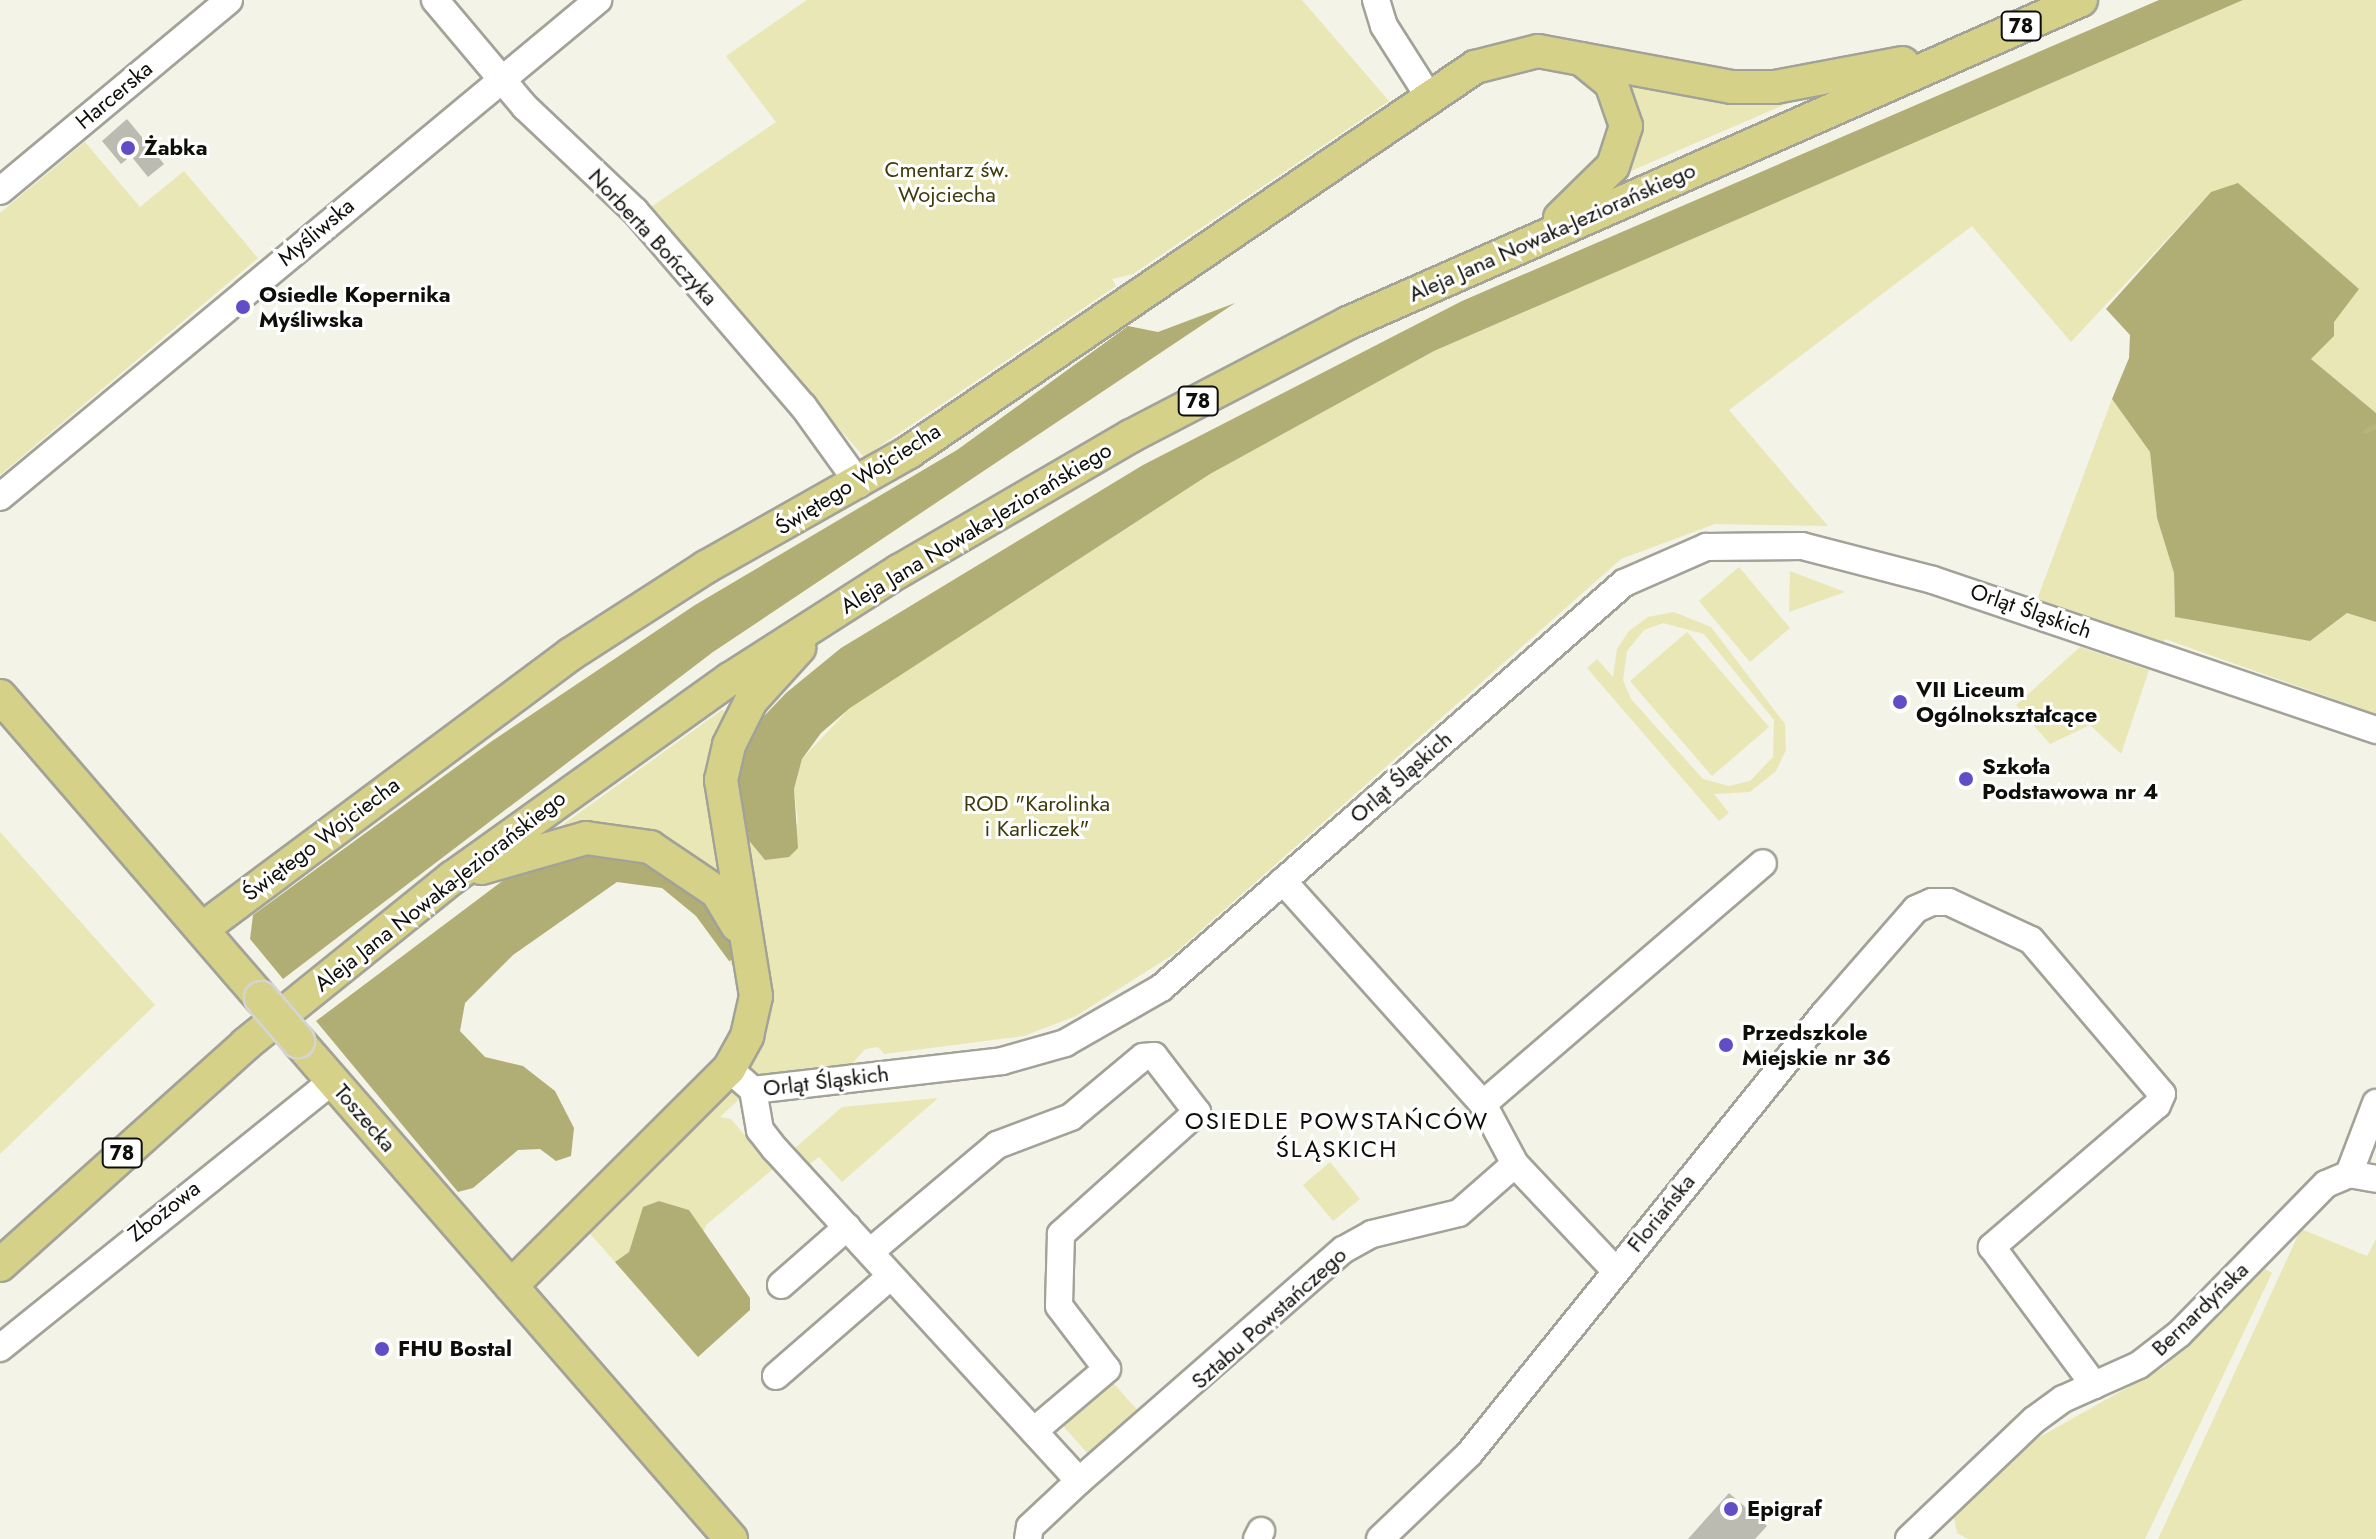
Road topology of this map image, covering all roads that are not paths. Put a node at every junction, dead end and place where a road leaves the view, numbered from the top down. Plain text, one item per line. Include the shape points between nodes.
1 (229, 0) edge
2 (435, 0) edge
3 (598, 0) edge
4 (1376, 0) edge
5 (2081, 0) edge
6 (1961, 52) junction
7 (1579, 57) junction
8 (502, 80) junction
9 (1428, 95) junction
10 (0, 191) edge
11 (1542, 235) junction
12 (859, 484) junction
13 (0, 497) edge
14 (828, 616) junction
15 (0, 696) edge
16 (2376, 730) edge
17 (1763, 863) dead end
18 (452, 878) junction
19 (1283, 881) junction
20 (202, 929) junction
21 (750, 945) junction
22 (333, 1080) junction
23 (741, 1080) junction
24 (2376, 1103) edge
25 (1483, 1104) junction
26 (1515, 1164) junction
27 (2349, 1174) junction
28 (2376, 1179) edge
29 (847, 1227) junction
30 (870, 1252) junction
31 (0, 1265) edge
32 (1615, 1270) junction
33 (891, 1276) junction
34 (781, 1285) dead end
35 (511, 1286) junction
36 (0, 1348) edge
37 (776, 1376) dead end
38 (2094, 1385) junction
39 (1034, 1431) junction
40 (1079, 1481) junction
41 (731, 1539) edge
42 (1028, 1539) edge
43 (1380, 1539) edge
44 (1909, 1539) edge

1 - 10 street, Harcerska
2 - 8 street, Norberta Bończyka
3 - 8 street, Myśliwska
4 - 9 street via 1391,39
5 - 6 main road, Aleja Jana Nowaka-Jeziorańskiego / 78
6 - 7 main road, Świętego Wojciecha via 1746,87 1696,84
6 - 11 main road, Aleja Jana Nowaka-Jeziorańskiego / 78
7 - 9 main road, Świętego Wojciecha via 1538,51 1496,58
7 - 11 main road via 1611,83 1622,103 1621,152
8 - 12 street, Norberta Bończyka via 635,211 813,419
8 - 13 street, Myśliwska
9 - 12 main road, Świętego Wojciecha
11 - 14 main road, Aleja Jana Nowaka-Jeziorańskiego / 78 via 1348,323 1131,436
12 - 20 main road, Świętego Wojciecha via 706,567 571,654
14 - 18 main road, Aleja Jana Nowaka-Jeziorańskiego / 78
14 - 21 main road via 751,701 729,745 721,780 723,824
15 - 20 main road, Toszecka
16 - 19 street, Orląt Śląskich via 1933,580 1802,546 1706,547 1624,583
17 - 25 street
18 - 21 main road via 586,838 650,847 717,892
18 - 31 main road, Aleja Jana Nowaka-Jeziorańskiego / 78 via 246,1044
19 - 23 street, Orląt Śląskich via 1161,988 1065,1043 1002,1061
19 - 25 street
20 - 22 main road, Toszecka, bridge
21 - 23 main road via 756,996
22 - 35 main road, Toszecka
22 - 36 street, Zbożowa
23 - 29 street via 760,1130
23 - 35 main road, Orląt Śląskich
24 - 27 street
25 - 26 street
26 - 32 street
26 - 40 street, Sztabu Powstańczego via 1459,1213 1372,1234 1343,1250
27 - 28 street
27 - 38 street, Bernardyńska via 2326,1184 2160,1351
29 - 30 street
29 - 34 street
30 - 33 street
30 - 39 street via 997,1145 1071,1117 1143,1057 1154,1056 1197,1112 1061,1234 1059,1306 1107,1369
32 - 38 street, Floriańska via 1887,939 1916,909 1949,902 2031,940 2047,954 2162,1094 2157,1105 1992,1247
32 - 43 street, Floriańska via 1469,1454
33 - 37 street
33 - 39 street
35 - 41 main road, Toszecka
38 - 44 street, Bernardyńska via 2034,1420
39 - 40 street
40 - 42 street, Sztabu Powstańczego via 1030,1527

